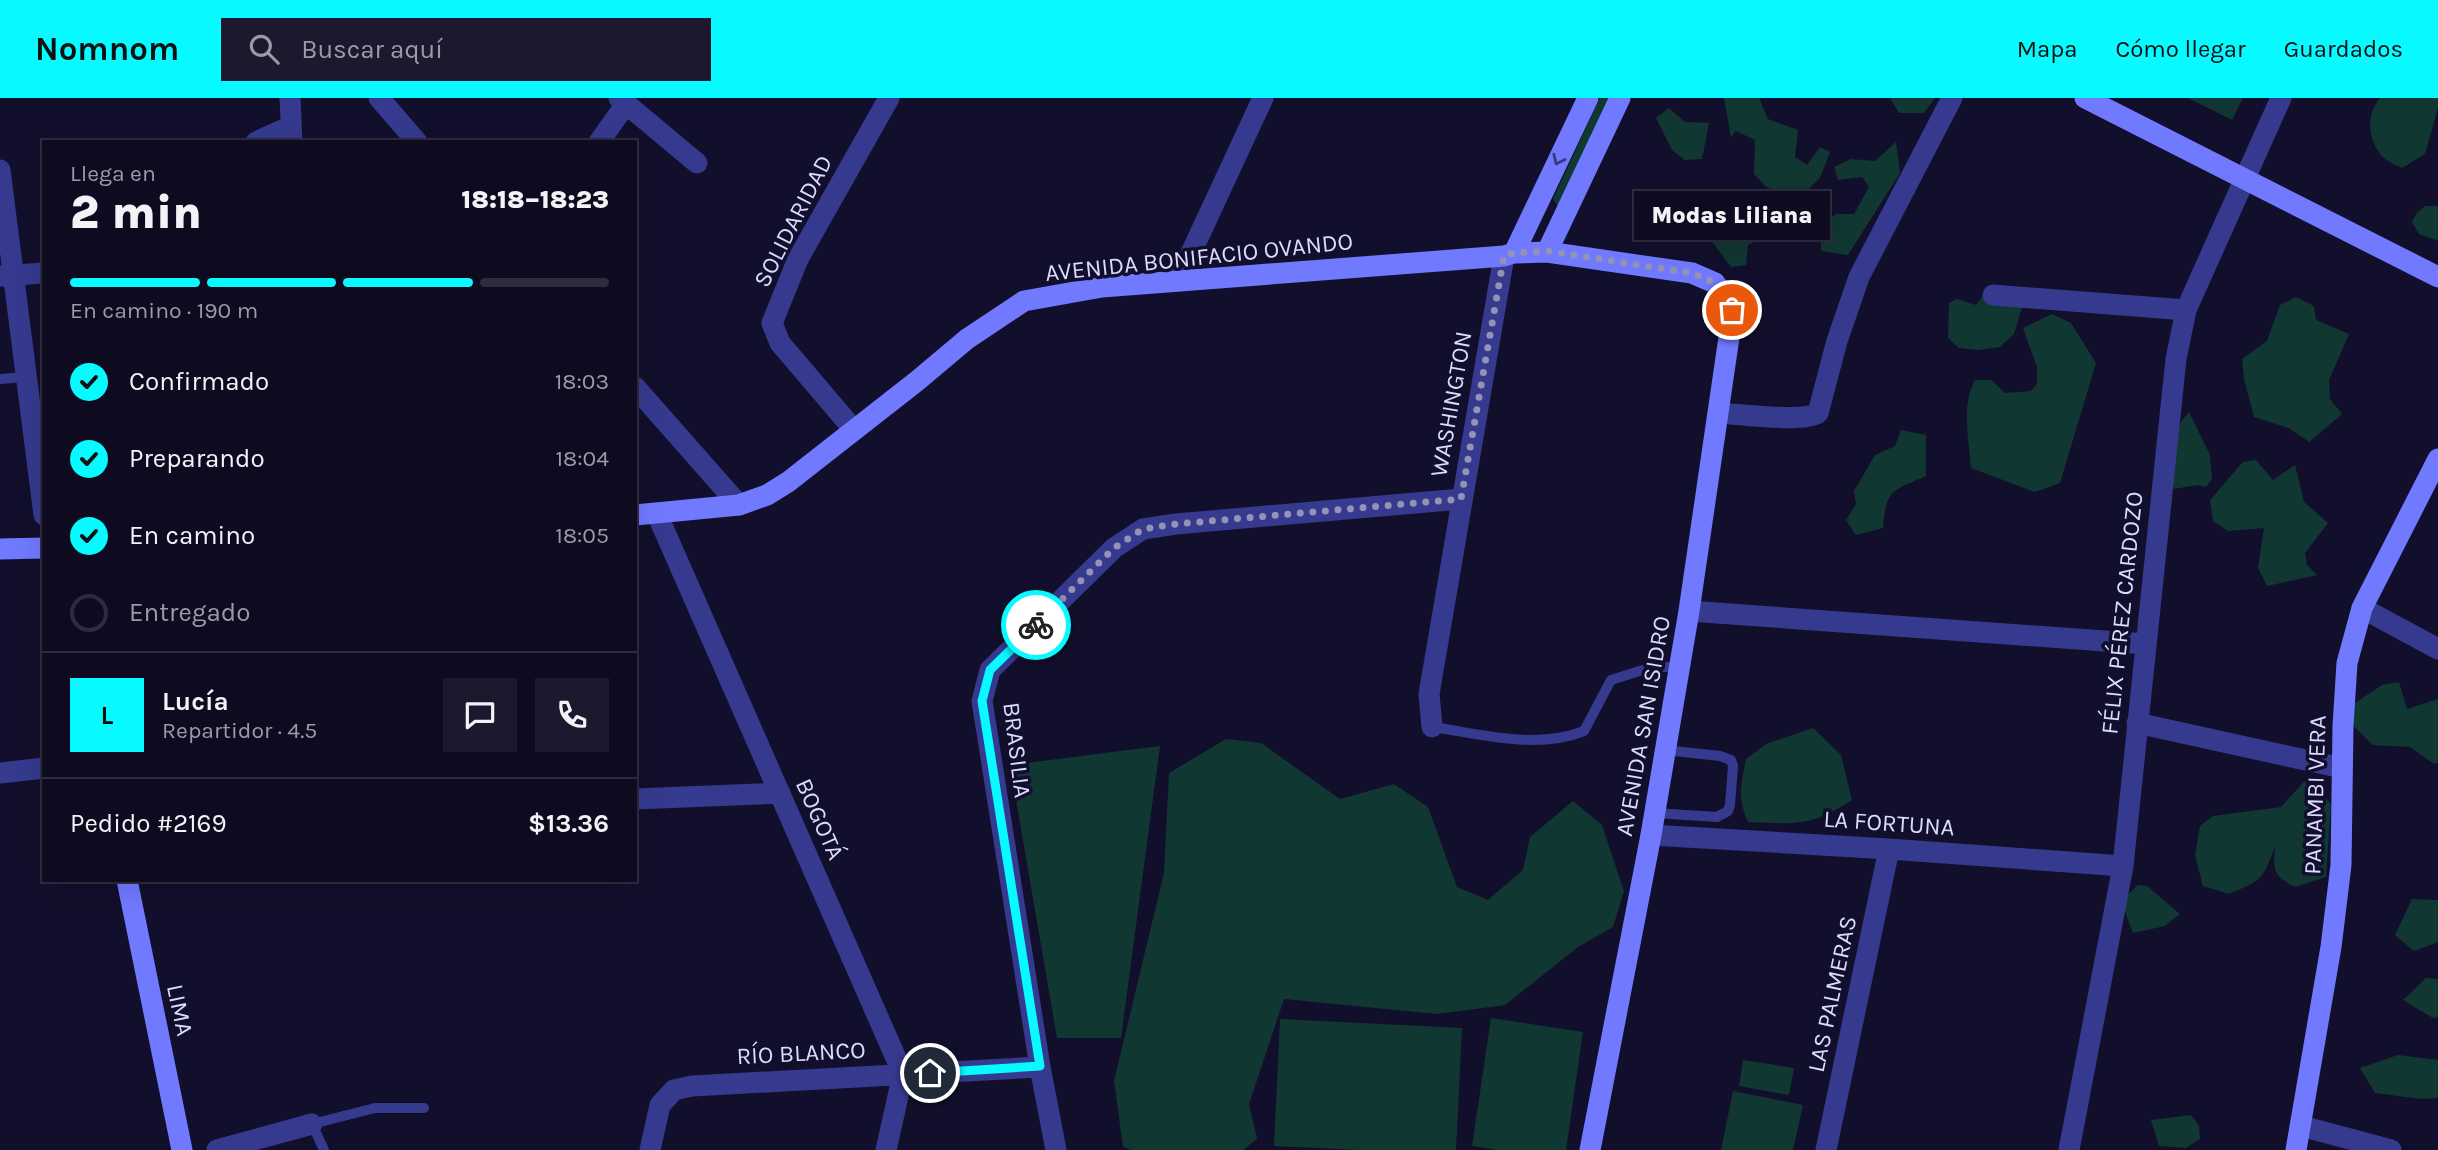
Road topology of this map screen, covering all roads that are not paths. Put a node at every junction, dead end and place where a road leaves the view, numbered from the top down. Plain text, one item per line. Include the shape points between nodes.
1 (290, 98) edge
2 (379, 98) edge
3 (890, 98) edge
4 (1263, 98) edge
5 (1588, 98) edge
6 (1620, 98) edge
7 (1952, 98) edge
8 (2085, 98) edge
9 (2281, 98) edge
10 (622, 101) edge
11 (291, 134) edge
12 (265, 140) edge
13 (416, 140) edge
14 (600, 140) edge
15 (697, 163) dead end
16 (0, 170) edge
17 (2243, 179) junction
18 (1547, 251) junction
19 (1509, 254) junction
20 (42, 273) edge
21 (7, 275) edge
22 (2438, 277) edge
23 (1178, 281) junction
24 (1993, 295) dead end
25 (1732, 310) joint
26 (2186, 310) junction
27 (32, 369) edge
28 (0, 379) edge
29 (637, 389) edge
30 (1718, 413) junction
31 (854, 430) junction
32 (2438, 459) edge
33 (42, 491) edge
34 (1461, 499) junction
35 (739, 505) junction
36 (657, 514) junction
37 (637, 515) edge
38 (42, 548) edge
39 (0, 549) edge
40 (2362, 608) junction
41 (1689, 611) junction
42 (2146, 644) junction
43 (2438, 649) edge
44 (1680, 666) junction
45 (2137, 723) junction
46 (1432, 727) joint
47 (1665, 750) junction
48 (42, 768) edge
49 (2342, 768) junction
50 (0, 773) edge
51 (780, 793) junction
52 (637, 799) edge
53 (1654, 813) junction
54 (1651, 835) junction
55 (1889, 849) junction
56 (2123, 866) junction
57 (127, 882) edge
58 (1040, 1066) junction
59 (903, 1074) junction
60 (424, 1108) dead end
61 (312, 1124) junction
62 (2301, 1126) junction
63 (182, 1150) edge
64 (218, 1150) edge
65 (324, 1150) edge
66 (650, 1150) edge
67 (886, 1150) edge
68 (1056, 1150) edge
69 (1590, 1150) edge
70 (1826, 1150) edge
71 (2069, 1150) edge
72 (2295, 1150) edge
73 (2391, 1150) edge

1 - 11 street
2 - 13 street
3 - 31 street, SOLIDARIDAD via 798,259 772,323 780,343
4 - 23 street
5 -> 19 main road
6 - 18 main road
7 - 30 street via 1859,277 1818,413 1809,418
8 - 17 main road
9 - 17 street, FÉLIX PÉREZ CARDOZO
10 - 14 street
10 - 15 street
11 - 12 street
16 - 21 street
17 - 22 main road
17 - 26 street, FÉLIX PÉREZ CARDOZO
18 - 19 main road, AVENIDA BONIFACIO OVANDO
18 - 25 main road, AVENIDA BONIFACIO OVANDO via 1692,273 1715,283
19 - 23 main road, AVENIDA BONIFACIO OVANDO
19 - 34 street, WASHINGTON
20 - 21 street
21 - 27 street
23 - 31 main road, AVENIDA BONIFACIO OVANDO via 1102,287 1024,301 967,339
24 - 26 street
25 - 30 main road, AVENIDA SAN ISIDRO
26 - 42 street, FÉLIX PÉREZ CARDOZO via 2176,359
27 - 28 lane
27 - 33 street
29 - 35 street
30 - 41 main road, AVENIDA SAN ISIDRO
31 - 35 main road, AVENIDA BONIFACIO OVANDO via 788,482
32 - 40 main road, PANAMBI VERA
34 - 46 street, WASHINGTON via 1429,694
34 - 58 street, BRASILIA via 1143,529 1114,548 990,670 982,701
35 - 36 main road, AVENIDA BONIFACIO OVANDO
36 - 37 main road, AVENIDA BONIFACIO OVANDO
36 - 51 street, BOGOTÁ
38 - 39 main road
40 - 43 street
40 - 49 main road, PANAMBI VERA via 2347,663
41 - 42 street
41 - 44 main road, AVENIDA SAN ISIDRO
42 - 45 street, FÉLIX PÉREZ CARDOZO
44 - 46 lane via 1649,668 1611,680 1584,732 1566,739 1541,741
44 - 47 main road, AVENIDA SAN ISIDRO
45 - 49 street
45 - 56 street, FÉLIX PÉREZ CARDOZO
47 - 53 main road, AVENIDA SAN ISIDRO
47 - 53 lane via 1731,760 1730,805 1717,817
48 - 50 street
49 - 62 main road, PANAMBI VERA via 2341,864
51 - 52 street
51 - 59 street, BOGOTÁ
53 - 54 main road, AVENIDA SAN ISIDRO
54 - 55 street, LA FORTUNA
54 - 69 main road, AVENIDA SAN ISIDRO
55 - 56 street, LA FORTUNA
55 - 70 street, LAS PALMERAS
56 - 71 street, FÉLIX PÉREZ CARDOZO
57 - 63 main road, LIMA
58 - 59 street, RÍO BLANCO
58 - 68 street, BRASILIA
59 - 66 street, RÍO BLANCO via 674,1090 660,1105
59 - 67 street
60 - 61 lane via 375,1108
61 - 64 street
61 - 65 lane
62 - 72 main road, PANAMBI VERA
62 - 73 street

